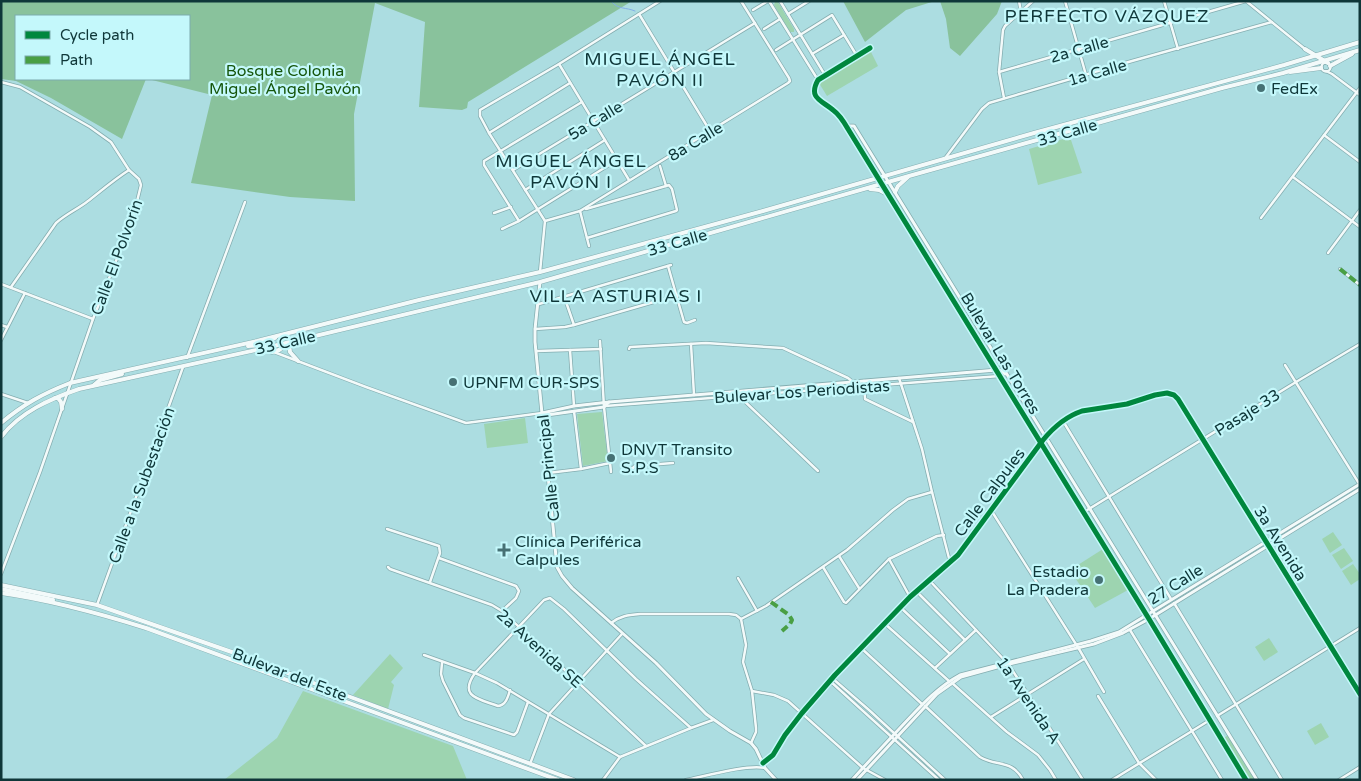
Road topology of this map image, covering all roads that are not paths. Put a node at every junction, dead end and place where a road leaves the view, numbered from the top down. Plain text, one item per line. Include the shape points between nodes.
1 (660, 1) edge
2 (742, 1) edge
3 (768, 1) edge
4 (780, 1) edge
5 (809, 1) edge
6 (1019, 1) edge
7 (1033, 1) edge
8 (1065, 1) edge
9 (1164, 1) edge
10 (1246, 1) edge
11 (753, 10) dead end
12 (1021, 12) junction
13 (639, 14) junction
14 (788, 14) junction
15 (780, 19) junction
16 (1272, 22) junction
17 (755, 23) junction
18 (1170, 23) junction
19 (764, 29) dead end
20 (800, 34) junction
21 (844, 35) junction
22 (793, 39) junction
23 (1360, 42) edge
24 (870, 48) dead end
25 (1079, 49) junction
26 (1178, 49) junction
27 (1305, 49) junction
28 (776, 50) dead end
29 (1359, 50) edge
30 (812, 54) junction
31 (1316, 54) junction
32 (857, 56) junction
33 (1311, 56) junction
34 (559, 64) junction
35 (1325, 64) junction
36 (674, 72) junction
37 (998, 72) junction
38 (1283, 73) junction
39 (1332, 74) junction
40 (825, 75) junction
41 (1086, 75) junction
42 (818, 80) junction
43 (1, 82) edge
44 (570, 83) junction
45 (1360, 88) edge
46 (1358, 94) edge
47 (1004, 98) junction
48 (582, 102) junction
49 (594, 121) junction
50 (846, 126) junction
51 (710, 131) junction
52 (489, 133) junction
53 (1324, 135) junction
54 (605, 140) junction
55 (500, 150) junction
56 (946, 158) junction
57 (617, 159) junction
58 (1360, 162) edge
59 (660, 166) dead end
60 (129, 170) junction
61 (513, 170) junction
62 (884, 176) junction
63 (909, 176) junction
64 (1292, 177) junction
65 (878, 178) junction
66 (630, 180) junction
67 (888, 182) junction
68 (882, 184) junction
69 (666, 186) junction
70 (525, 190) junction
71 (862, 190) junction
72 (894, 192) junction
73 (889, 195) junction
74 (245, 202) dead end
75 (510, 207) junction
76 (537, 209) junction
77 (1360, 210) edge
78 (580, 211) junction
79 (494, 213) dead end
80 (1261, 218) dead end
81 (520, 221) junction
82 (545, 221) junction
83 (1352, 221) junction
84 (1360, 227) edge
85 (502, 229) dead end
86 (587, 238) junction
87 (589, 246) dead end
88 (1328, 253) dead end
89 (1340, 269) dead end
90 (540, 272) junction
91 (540, 282) junction
92 (1, 284) edge
93 (1360, 285) edge
94 (11, 287) junction
95 (25, 293) junction
96 (685, 293) dead end
97 (676, 295) junction
98 (564, 296) junction
99 (539, 304) junction
100 (94, 319) junction
101 (695, 320) dead end
102 (574, 325) junction
103 (1, 326) edge
104 (7, 327) junction
105 (535, 329) junction
106 (298, 330) junction
107 (1, 340) edge
108 (294, 340) junction
109 (600, 341) dead end
110 (289, 344) junction
111 (691, 344) junction
112 (1360, 344) edge
113 (232, 347) junction
114 (265, 348) junction
115 (601, 349) junction
116 (629, 349) dead end
117 (570, 350) junction
118 (537, 351) junction
119 (272, 352) junction
120 (187, 358) junction
121 (298, 361) junction
122 (1285, 365) dead end
123 (184, 366) junction
124 (132, 369) junction
125 (996, 370) junction
126 (1000, 376) junction
127 (899, 378) junction
128 (864, 381) junction
129 (853, 382) junction
130 (1012, 382) junction
131 (1296, 382) junction
132 (70, 383) junction
133 (900, 384) junction
134 (92, 386) junction
135 (864, 386) junction
136 (737, 391) junction
137 (68, 393) junction
138 (1, 394) edge
139 (694, 395) junction
140 (739, 396) junction
141 (53, 399) junction
142 (28, 403) junction
143 (604, 404) junction
144 (1182, 405) joint
145 (574, 408) junction
146 (62, 409) junction
147 (542, 412) junction
148 (1030, 412) junction
149 (1024, 415) junction
150 (1063, 421) junction
151 (1, 423) edge
152 (915, 423) junction
153 (1, 437) edge
154 (1046, 437) junction
155 (1203, 439) junction
156 (1041, 443) junction
157 (610, 463) junction
158 (673, 463) dead end
159 (629, 468) dead end
160 (581, 469) junction
161 (818, 470) dead end
162 (611, 472) dead end
163 (548, 473) junction
164 (1360, 485) edge
165 (1360, 489) edge
166 (932, 492) junction
167 (1109, 497) junction
168 (1089, 509) junction
169 (991, 510) junction
170 (1084, 512) junction
171 (387, 529) dead end
172 (944, 535) junction
173 (1266, 541) junction
174 (1268, 546) junction
175 (839, 556) junction
176 (439, 558) junction
177 (889, 558) junction
178 (950, 562) junction
179 (388, 567) dead end
180 (823, 567) junction
181 (1, 574) edge
182 (738, 578) dead end
183 (929, 580) junction
184 (430, 582) junction
185 (1, 585) edge
186 (860, 588) junction
187 (1, 591) edge
188 (916, 591) junction
189 (910, 597) junction
190 (1173, 602) junction
191 (62, 604) junction
192 (97, 605) junction
193 (900, 607) junction
194 (502, 611) junction
195 (757, 611) junction
196 (1154, 613) junction
197 (741, 619) junction
198 (1149, 619) junction
199 (610, 623) junction
200 (884, 623) junction
201 (520, 626) junction
202 (1360, 628) edge
203 (976, 630) junction
204 (1130, 630) junction
205 (622, 634) junction
206 (965, 640) junction
207 (1076, 644) junction
208 (1330, 646) junction
209 (860, 648) junction
210 (1079, 649) junction
211 (608, 650) junction
212 (950, 654) junction
213 (424, 656) dead end
214 (1084, 659) junction
215 (442, 662) junction
216 (1007, 663) junction
217 (934, 668) junction
218 (475, 674) junction
219 (301, 678) junction
220 (832, 678) junction
221 (830, 681) junction
222 (578, 682) junction
223 (950, 682) junction
224 (297, 684) junction
225 (510, 690) junction
226 (752, 691) junction
227 (1104, 692) dead end
228 (1028, 694) junction
229 (1360, 694) edge
230 (1098, 696) dead end
231 (528, 702) junction
232 (1236, 704) junction
233 (924, 705) junction
234 (802, 713) junction
235 (549, 714) junction
236 (1217, 716) junction
237 (991, 717) junction
238 (713, 720) junction
239 (1210, 720) junction
240 (691, 728) junction
241 (1192, 731) junction
242 (895, 736) junction
243 (750, 743) junction
244 (646, 746) junction
245 (620, 757) junction
246 (763, 763) junction
247 (1139, 763) junction
248 (530, 764) junction
249 (1360, 767) edge
250 (765, 768) junction
251 (865, 769) junction
252 (535, 771) junction
253 (572, 779) edge
254 (558, 780) edge
255 (603, 780) edge
256 (686, 780) edge
257 (776, 780) edge
258 (852, 780) edge
259 (857, 780) edge
260 (885, 780) edge
261 (939, 780) edge
262 (945, 780) edge
263 (1023, 780) edge
264 (1056, 780) edge
265 (1083, 780) edge
266 (1112, 780) edge
267 (1156, 780) edge
268 (1222, 780) edge
269 (1246, 780) edge
270 (1256, 780) edge
271 (1282, 780) edge
272 (1339, 780) edge

1 - 13 street
2 - 17 street
3 - 11 street
3 - 15 street
4 - 14 street
5 - 14 street
6 - 12 street
7 - 12 street
8 - 25 street
9 - 18 street
10 - 16 street
10 - 18 street, 2a Calle
12 - 37 street via 1003,30
13 - 34 street
13 - 36 street
14 - 20 street
15 - 19 street
15 - 22 street
16 - 26 street, 1a Calle
16 - 27 street
17 - 36 street, 5a Calle
17 - 51 street, 8a Calle via 789,82
18 - 25 street, 2a Calle
18 - 26 street
20 - 21 street via 832,14
20 - 22 street
20 - 30 street
21 - 30 street
21 - 32 street
22 - 28 street
22 - 42 street
23 - 31 main road, 33 Calle
24 - 32 street
25 - 37 street, 2a Calle
25 - 41 street
26 - 41 street, 1a Calle
27 - 31 main road
27 - 33 main road
29 - 35 main road
29 - 35 main road, 33 Calle
30 - 40 street
31 - 33 main road, 33 Calle
31 - 35 main road
32 - 40 street
33 - 35 main road
33 - 56 main road, 33 Calle
34 - 44 street
34 - 52 street via 480,110
35 - 38 main road
35 - 38 main road, 33 Calle
35 - 39 street
35 - 39 street via 1326,71
36 - 49 street, 5a Calle
36 - 51 street
37 - 47 street
38 - 63 main road, 33 Calle
39 - 46 street
40 - 42 street
41 - 47 street, 1a Calle
42 - 50 street via 814,86 816,97 838,114
43 - 60 street, Calle El Polvorín via 20,87 90,127 111,142
44 - 48 street
44 - 52 street
45 - 46 street
46 - 53 street
47 - 56 street, 1a Calle via 984,107
48 - 49 street
48 - 55 street
49 - 54 street
49 - 61 street, 5a Calle
50 - 62 street, Bulevar Las Torres via 854,126
50 - 65 street, Bulevar Las Torres
51 - 66 street, 8a Calle
52 - 55 street
53 - 58 street
53 - 64 street
54 - 57 street
54 - 70 street
55 - 61 street
55 - 75 street via 483,163
56 - 62 main road, 33 Calle
57 - 66 street
57 - 76 street
59 - 69 street
60 - 94 street via 64,216
60 - 100 street, Calle El Polvorín via 142,185
61 - 70 street
62 - 65 main road, 33 Calle
62 - 67 street, Bulevar Las Torres
63 - 67 main road, 33 Calle
63 - 72 main road
64 - 80 street
64 - 83 street
65 - 68 street, Bulevar Las Torres
65 - 90 main road, 33 Calle
66 - 78 street, 8a Calle
67 - 68 main road, 33 Calle
67 - 72 street, Bulevar Las Torres
68 - 71 main road, 33 Calle
68 - 73 street, Bulevar Las Torres
69 - 78 street
69 - 86 street via 672,189 675,213
70 - 76 street
71 - 73 main road via 879,190
71 - 91 main road, 33 Calle
72 - 73 street
72 - 130 street, Bulevar Las Torres
73 - 125 street, Bulevar Las Torres
74 - 120 street
75 - 79 street
75 - 81 street
76 - 81 street
76 - 82 street
77 - 83 street
78 - 82 street, 8a Calle
78 - 86 street
81 - 85 street
82 - 90 street
83 - 84 street
83 - 88 street
86 - 87 street
89 - 93 street
90 - 106 main road, 33 Calle
91 - 99 street, Calle Principal
91 - 108 main road, 33 Calle
92 - 94 street
94 - 95 street
95 - 100 street
95 - 104 street
96 - 97 street
97 - 98 street via 670,266
97 - 101 street via 684,322
97 - 102 street
98 - 99 street
98 - 102 street
99 - 105 street, Calle Principal
100 - 132 street, Calle El Polvorín
102 - 105 street
103 - 104 street
104 - 107 street
105 - 118 street, Calle Principal
106 - 113 main road, 33 Calle
106 - 114 main road via 268,341
108 - 110 main road
108 - 114 main road, 33 Calle
109 - 115 street
110 - 119 main road
110 - 121 main road via 290,352
111 - 116 street
111 - 129 street via 783,348
111 - 139 street
112 - 131 street, Pasaje 33
113 - 114 main road via 257,344
113 - 120 main road, 33 Calle
114 - 119 street, Bulevar Los Periodistas
114 - 123 main road, 33 Calle
115 - 117 street
115 - 143 street
117 - 118 street
117 - 145 street
118 - 147 street, Calle Principal
119 - 121 street, Bulevar Los Periodistas
120 - 124 main road, 33 Calle
121 - 147 street, Bulevar Los Periodistas via 466,423
122 - 131 street
123 - 134 main road, 33 Calle
123 - 192 street, Calle a la Subestación
124 - 132 main road, 33 Calle
124 - 134 main road
125 - 126 street, Bulevar Las Torres
125 - 127 street, Bulevar Los Periodistas
125 - 130 street via 1002,371
126 - 133 street, Bulevar Los Periodistas
126 - 149 street, Bulevar Las Torres
127 - 128 street, Bulevar Los Periodistas
127 - 133 street
128 - 129 street, Bulevar Los Periodistas
128 - 135 street
129 - 136 street, Bulevar Los Periodistas
130 - 148 street, Bulevar Las Torres
131 - 155 street, Pasaje 33
131 - 164 street
132 - 137 street, Calle El Polvorín
132 - 142 main road, 33 Calle
133 - 135 street, Bulevar Los Periodistas
133 - 152 street
134 - 137 main road, 33 Calle
135 - 140 street, Bulevar Los Periodistas
135 - 152 street via 865,399
136 - 139 street, Bulevar Los Periodistas
136 - 140 street
137 - 141 main road, 33 Calle
137 - 146 street
138 - 142 street
139 - 143 street, Bulevar Los Periodistas
140 - 143 street, Bulevar Los Periodistas
140 - 161 street
141 - 146 main road via 58,398
141 - 153 main road, 33 Calle via 29,411
142 - 151 main road, 33 Calle
143 - 145 street, Bulevar Los Periodistas
143 - 157 street
144 - 150 street, Calle Calpules via 1174,395 1167,393 1128,404 1078,412
144 - 155 street, 3a Avenida
145 - 147 street, Bulevar Los Periodistas via 547,415
145 - 160 street
146 - 181 street
147 - 163 street, Calle Principal
148 - 149 street
148 - 154 street, Bulevar Las Torres
149 - 156 street, Bulevar Las Torres
150 - 154 street, Calle Calpules
150 - 167 street
152 - 166 street
154 - 156 street, Calle Calpules
154 - 168 street, Bulevar Las Torres
155 - 167 street, Pasaje 33
155 - 173 street, 3a Avenida
156 - 169 street, Calle Calpules
156 - 170 street, Bulevar Las Torres
157 - 160 street
157 - 162 street
158 - 159 street
160 - 163 street
163 - 199 street, Calle Principal via 558,567 566,581
164 - 173 street, 27 Calle
165 - 174 street, 27 Calle
166 - 172 street
166 - 175 street via 908,499
167 - 168 street, Pasaje 33
167 - 190 street
168 - 170 street, Pasaje 33
168 - 196 street, Bulevar Las Torres
169 - 178 street, Calle Calpules
169 - 207 street
170 - 198 street, Bulevar Las Torres
171 - 176 street via 439,546
172 - 177 street
172 - 178 street
173 - 174 street, 3a Avenida
173 - 190 street, 27 Calle
174 - 190 street, 27 Calle
174 - 208 street, 3a Avenida
175 - 180 street
175 - 186 street
176 - 184 street
176 - 194 street via 514,584 519,591 516,598
177 - 186 street
177 - 189 street
178 - 183 street, Calle Calpules
179 - 184 street, 2a Avenida SE
180 - 186 street via 845,603
180 - 195 street
182 - 195 street
183 - 188 street, Calle Calpules
183 - 203 street, 1a Avenida A
184 - 194 street, 2a Avenida SE
185 - 192 main road, Bulevar del Este
187 - 191 main road, Bulevar del Este
187 - 191 main road
188 - 189 street, Calle Calpules
188 - 206 street
189 - 193 street, Calle Calpules
190 - 196 street, 27 Calle
190 - 232 street
191 - 224 main road, Bulevar del Este via 146,628
192 - 219 main road, Bulevar del Este
193 - 200 street, Calle Calpules
193 - 212 street
194 - 201 street, 2a Avenida SE
195 - 197 street
196 - 198 street, 27 Calle
196 - 236 street, Bulevar Las Torres
197 - 199 street via 729,614 640,614 625,615
197 - 226 street via 746,645 743,662
198 - 204 street, 27 Calle
198 - 207 street, 27 Calle via 1119,632
198 - 239 street, Bulevar Las Torres
199 - 205 street, Calle Principal
200 - 209 street, Calle Calpules
200 - 217 street
201 - 211 street via 544,600 552,598
201 - 218 street
201 - 222 street, 2a Avenida SE
202 - 208 street
203 - 206 street
203 - 216 street, 1a Avenida A
204 - 210 street, 27 Calle
204 - 241 street
205 - 211 street
205 - 238 street, Calle Principal
206 - 212 street
207 - 210 street
207 - 216 street, 27 Calle
208 - 229 street, 3a Avenida
208 - 232 street
209 - 220 street, Calle Calpules
209 - 233 street
210 - 214 street
210 - 216 street, 27 Calle
211 - 222 street
211 - 240 street
212 - 217 street
213 - 215 street
214 - 227 street
214 - 228 street
215 - 218 street
215 - 231 street via 443,681 457,711 464,718 514,735
216 - 223 street, 27 Calle
216 - 228 street, 1a Avenida A
217 - 223 street
218 - 225 street
218 - 225 street via 468,687 475,697 499,706 505,703
219 - 224 main road
219 - 248 main road, Bulevar del Este
220 - 221 street, Calle Calpules
220 - 242 street
221 - 234 street, Calle Calpules
221 - 242 street
222 - 235 street
222 - 244 street, 2a Avenida SE
223 - 233 street, 27 Calle
223 - 237 street
224 - 252 main road, Bulevar del Este
225 - 231 street
226 - 234 street via 788,701
226 - 243 street via 756,732
228 - 237 street
228 - 265 street, 1a Avenida A
230 - 247 street
231 - 235 street
232 - 236 street
232 - 271 street
233 - 242 street, 27 Calle
233 - 263 street via 980,757 1014,768
234 - 246 street, Calle Calpules via 773,755
234 - 251 street
235 - 245 street
235 - 248 street
236 - 270 street, Bulevar Las Torres
237 - 264 street via 1038,755
238 - 240 street
238 - 243 street, Calle Principal
239 - 241 street
239 - 269 street, Bulevar Las Torres
240 - 244 street
241 - 247 street
241 - 268 street
242 - 251 street, 27 Calle
242 - 261 street
242 - 262 street
243 - 246 street, Calle Principal
244 - 245 street
245 - 255 street
246 - 250 street, Calle Principal
247 - 266 street
247 - 267 street
248 - 253 main road, Bulevar del Este
249 - 272 street
250 - 256 street via 746,768
250 - 257 street
251 - 258 street
251 - 259 street, 27 Calle
251 - 260 street
252 - 253 main road
252 - 254 main road, Bulevar del Este

